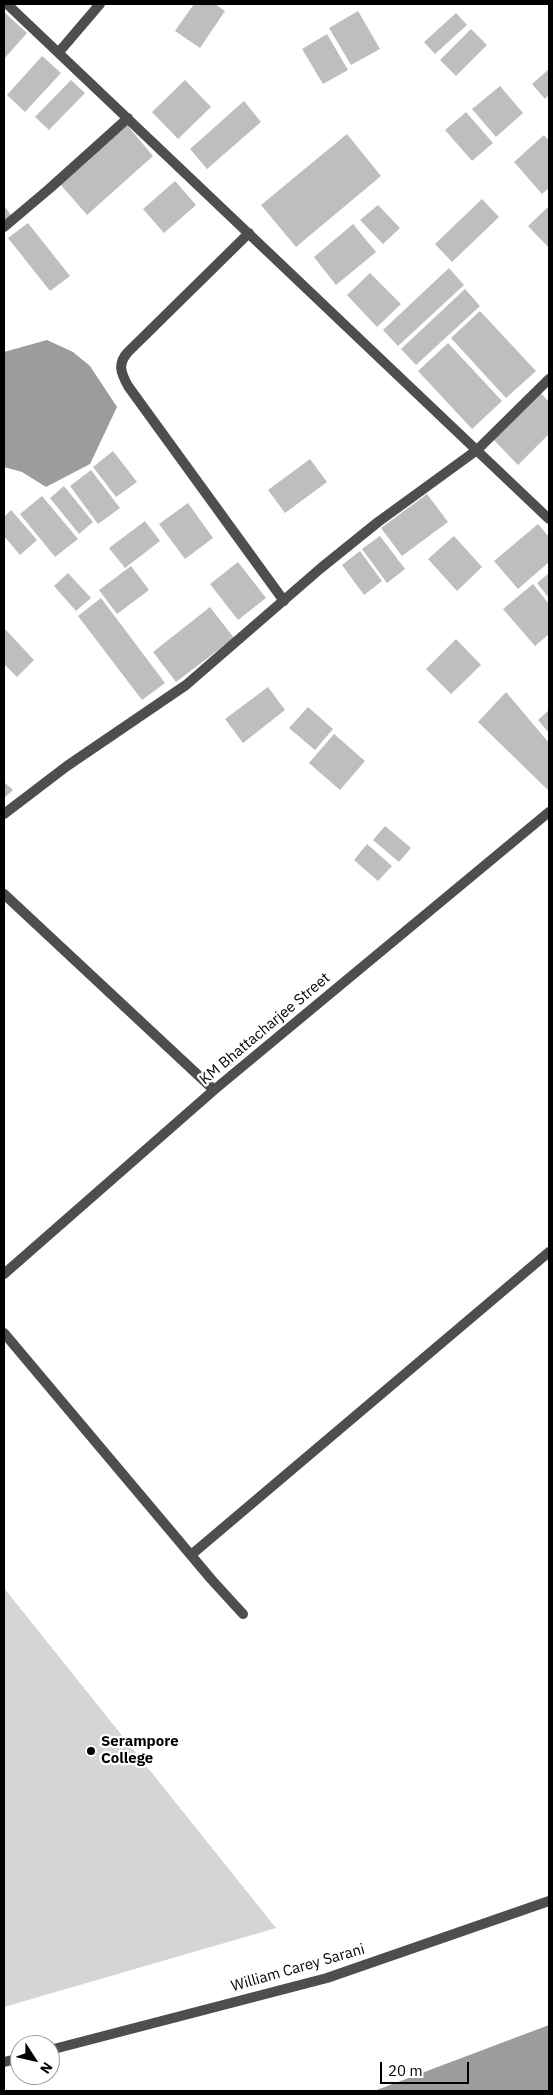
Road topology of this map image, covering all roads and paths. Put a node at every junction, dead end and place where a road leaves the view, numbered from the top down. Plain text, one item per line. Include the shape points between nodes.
1 (7, 4) edge
2 (100, 4) edge
3 (59, 52) junction
4 (128, 118) junction
5 (4, 226) edge
6 (249, 233) junction
7 (549, 379) edge
8 (477, 450) junction
9 (549, 519) edge
10 (284, 601) junction
11 (549, 812) edge
12 (4, 814) edge
13 (4, 894) edge
14 (214, 1090) junction
15 (549, 1252) edge
16 (4, 1274) edge
17 (4, 1333) edge
18 (191, 1555) junction
19 (243, 1614) dead end
20 (549, 1900) edge
21 (60, 2047) edge

1 - 3 street
2 - 3 street
3 - 4 street
4 - 5 street
4 - 6 street
6 - 8 street
6 - 10 street via 128,352 120,366 128,386
7 - 8 street
8 - 9 street
8 - 10 street via 378,522
10 - 12 street via 186,684 75,760
11 - 14 street, KM Bhattacharjee Street
13 - 14 street
14 - 16 street, KM Bhattacharjee Street
15 - 18 street
17 - 18 street
18 - 19 street
20 - 21 street, William Carey Sarani via 326,1978

